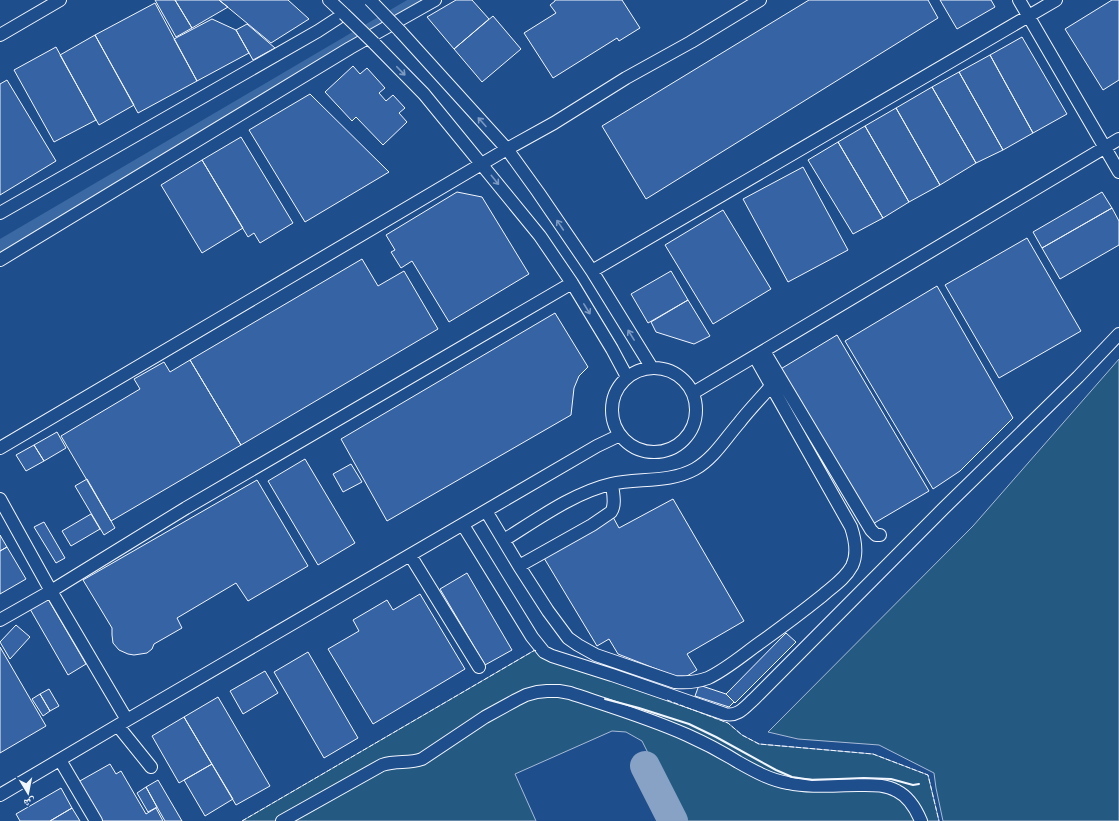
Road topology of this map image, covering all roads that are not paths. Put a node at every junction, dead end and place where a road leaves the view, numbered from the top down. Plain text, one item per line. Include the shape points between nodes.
1 (60, 0) edge
2 (329, 0) edge
3 (370, 0) edge
4 (435, 0) edge
5 (760, 0) edge
6 (1019, 0) edge
7 (1056, 0) edge
8 (341, 16) junction
9 (1028, 16) junction
10 (0, 35) edge
11 (1119, 140) edge
12 (1105, 148) junction
13 (507, 149) junction
14 (482, 164) junction
15 (1119, 172) edge
16 (0, 213) edge
17 (0, 260) edge
18 (592, 271) junction
19 (572, 283) junction
20 (1119, 334) edge
21 (759, 354) junction
22 (652, 368) junction
23 (627, 377) junction
24 (771, 386) junction
25 (693, 393) junction
26 (620, 435) junction
27 (0, 448) edge
28 (612, 484) junction
29 (0, 499) edge
30 (486, 511) junction
31 (463, 525) junction
32 (880, 535) dead end
33 (504, 540) junction
34 (410, 555) junction
35 (519, 566) junction
36 (51, 591) junction
37 (0, 620) edge
38 (478, 667) dead end
39 (123, 723) junction
40 (60, 760) junction
41 (151, 767) dead end
42 (0, 795) edge
43 (96, 821) edge
44 (282, 821) edge
45 (921, 821) edge

1 - 10 street
2 - 8 street
13 -> 3 street, bridge
4 - 17 street via 350,48
5 - 13 street
6 - 9 street
7 - 9 street
8 -> 14 street, bridge via 374,43 424,94
8 - 16 street
9 - 12 street
9 - 18 street
11 - 12 street
12 - 15 street
12 - 21 street
13 - 14 street
18 -> 13 street
14 -> 19 street via 540,236
14 - 27 street
22 -> 18 street
19 -> 23 street
19 - 36 street via 186,508
20 - 31 street via 754,699 733,715 544,652
21 - 24 street
21 - 25 street
21 - 32 street via 870,530
22 - 23 street
22 - 25 street via 676,374 686,382
23 - 26 street via 617,390 612,405 614,422
24 - 28 street via 723,444 695,469 678,475
24 - 35 street via 851,527 855,538 855,551 852,565 843,578 797,616 723,670 697,682 675,682 596,655 568,638
25 - 26 street via 696,417 692,428 676,446 664,451 641,450
26 - 30 street
28 - 33 street via 570,500
28 - 35 street via 614,504 611,512
29 - 36 street
30 - 31 street
30 - 33 street
31 - 34 street
33 - 35 street
34 - 38 street
34 - 39 street
36 - 37 street
36 - 39 street
39 - 40 street
39 - 41 street
40 - 42 street
40 - 43 street
44 - 45 street via 382,765 394,761 412,762 422,759 485,717 516,700 547,691 570,693 670,728 761,774 787,783 814,786 868,785 897,790 910,802

